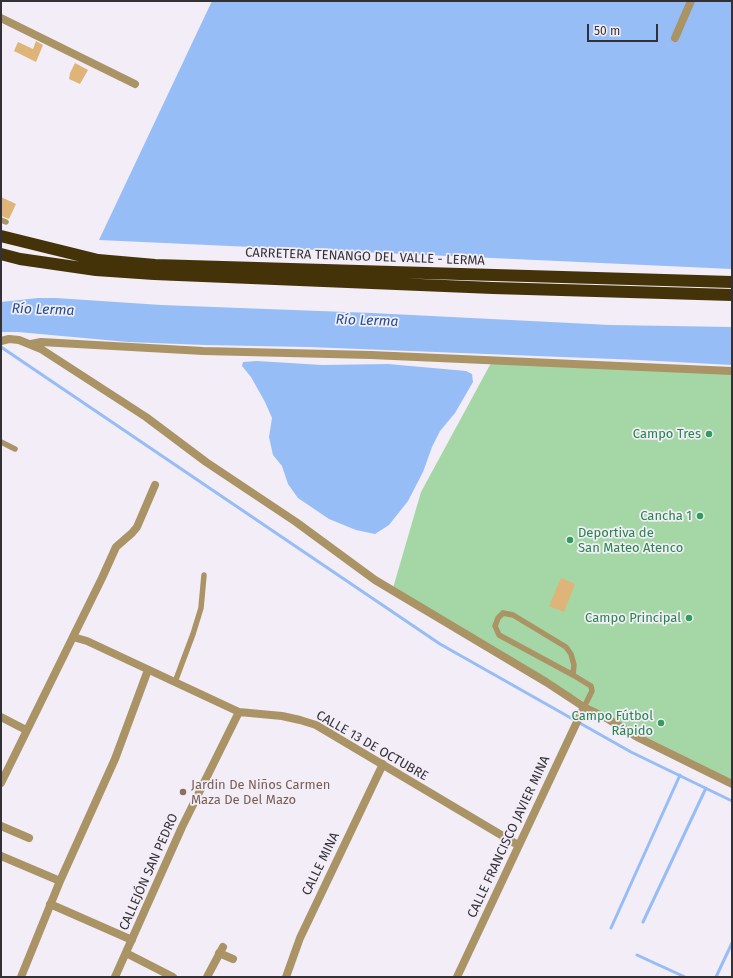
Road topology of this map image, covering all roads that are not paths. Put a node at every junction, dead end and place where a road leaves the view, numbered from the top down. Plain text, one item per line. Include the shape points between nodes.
1 (691, 1) edge
2 (1, 18) edge
3 (675, 38) dead end
4 (135, 84) dead end
5 (1, 236) edge
6 (1, 254) edge
7 (732, 282) edge
8 (732, 295) edge
9 (1, 341) edge
10 (31, 344) junction
11 (732, 371) edge
12 (1, 442) edge
13 (15, 449) dead end
14 (155, 485) dead end
15 (204, 575) dead end
16 (73, 637) junction
17 (148, 670) junction
18 (573, 675) junction
19 (175, 682) junction
20 (584, 707) junction
21 (239, 712) junction
22 (1, 717) edge
23 (26, 730) junction
24 (383, 764) junction
25 (4, 772) edge
26 (1, 783) edge
27 (732, 784) edge
28 (1, 826) edge
29 (29, 838) dead end
30 (518, 845) junction
31 (1, 856) edge
32 (60, 881) junction
33 (50, 904) junction
34 (132, 940) junction
35 (126, 953) junction
36 (233, 959) dead end
37 (22, 977) edge
38 (115, 977) edge
39 (173, 977) edge
40 (207, 977) edge
41 (286, 977) edge
42 (457, 977) edge

1 - 3 street
2 - 4 street
5 - 7 highway, CARRETERA TENANGO DEL VALLE - LERMA via 98,260 155,265
6 - 8 highway via 96,270 154,274
9 - 10 street via 14,339
10 - 11 street via 41,342 203,351 371,354
10 - 20 street via 146,418 375,580
12 - 13 lane
14 - 16 street via 137,527 116,546
15 - 19 lane via 201,608
16 - 17 street, CALLE 13 DE OCTUBRE
16 - 23 street
17 - 19 street, CALLE 13 DE OCTUBRE
17 - 32 street via 115,759
18 - 18 lane via 574,665 566,647 513,615 503,614 498,618 495,626 499,635
18 - 20 lane via 591,686 592,691
19 - 21 street, CALLE 13 DE OCTUBRE
20 - 27 street via 638,738
20 - 30 street, CALLE FRANCISCO JAVIER MINA
21 - 24 street, CALLE 13 DE OCTUBRE via 282,716 316,725
21 - 34 street, CALLEJÓN SAN PEDRO via 182,827
22 - 23 street
23 - 25 street
24 - 30 street, CALLE 13 DE OCTUBRE
24 - 41 street, CALLE MINA via 300,938
25 - 26 street
28 - 29 street
30 - 42 street, CALLE FRANCISCO JAVIER MINA
31 - 32 street
32 - 33 street
33 - 34 street
33 - 37 street
34 - 35 street, CALLEJÓN SAN PEDRO
35 - 38 street, CALLEJÓN SAN PEDRO
35 - 39 street
36 - 40 street via 221,950

